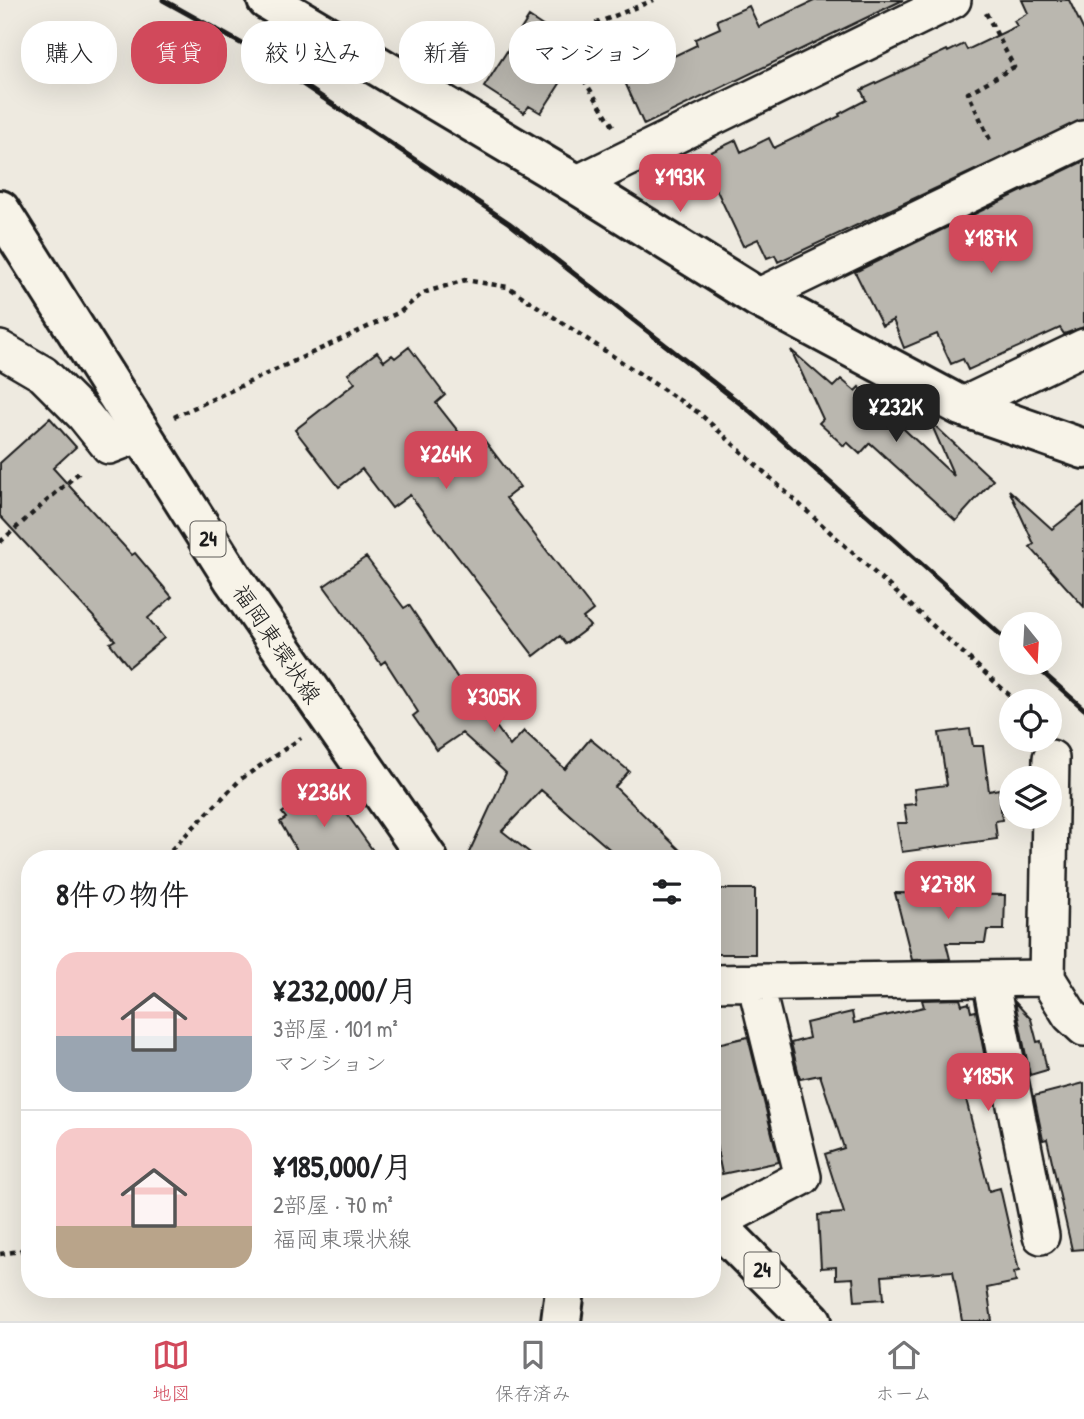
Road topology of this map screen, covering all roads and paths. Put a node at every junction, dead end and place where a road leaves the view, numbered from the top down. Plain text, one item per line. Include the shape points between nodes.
1 (267, 0) edge
2 (654, 0) edge
3 (969, 6) edge
4 (1084, 139) edge
5 (632, 157) junction
6 (1007, 177) junction
7 (576, 184) junction
8 (0, 210) edge
9 (757, 297) junction
10 (1084, 346) edge
11 (0, 349) edge
12 (961, 406) junction
13 (125, 440) junction
14 (1084, 449) edge
15 (0, 541) edge
16 (1003, 689) edge
17 (329, 719) junction
18 (1051, 758) dead end
19 (171, 850) edge
20 (422, 850) edge
21 (1047, 978) junction
22 (989, 979) junction
23 (755, 982) junction
24 (721, 983) edge
25 (1084, 1028) edge
26 (721, 1218) edge
27 (721, 1228) edge
28 (1041, 1236) dead end
29 (21, 1250) edge
30 (0, 1254) edge
31 (564, 1298) edge
32 (561, 1321) edge
33 (812, 1321) edge

1 - 7 street
2 - 5 path via 570,34 584,79
3 - 5 street
3 - 6 path via 1014,67 968,93
4 - 6 street
5 - 7 street
6 - 9 street
7 - 9 street
8 - 13 street, 福岡東環状線 / 24
9 - 12 street
10 - 12 street
11 - 13 street via 43,374 84,415
12 - 14 street
13 - 15 path
13 - 16 path via 400,312 423,293 465,280 508,287 699,413
13 - 17 street, 福岡東環状線 / 24 via 234,580
17 - 19 path via 242,779
17 - 20 street, 福岡東環状線 / 24
18 - 21 street
21 - 22 street
21 - 25 street
22 - 23 street
22 - 28 street
23 - 24 street
23 - 26 street via 803,1177
27 - 33 street, 24
29 - 30 path
31 - 32 street

